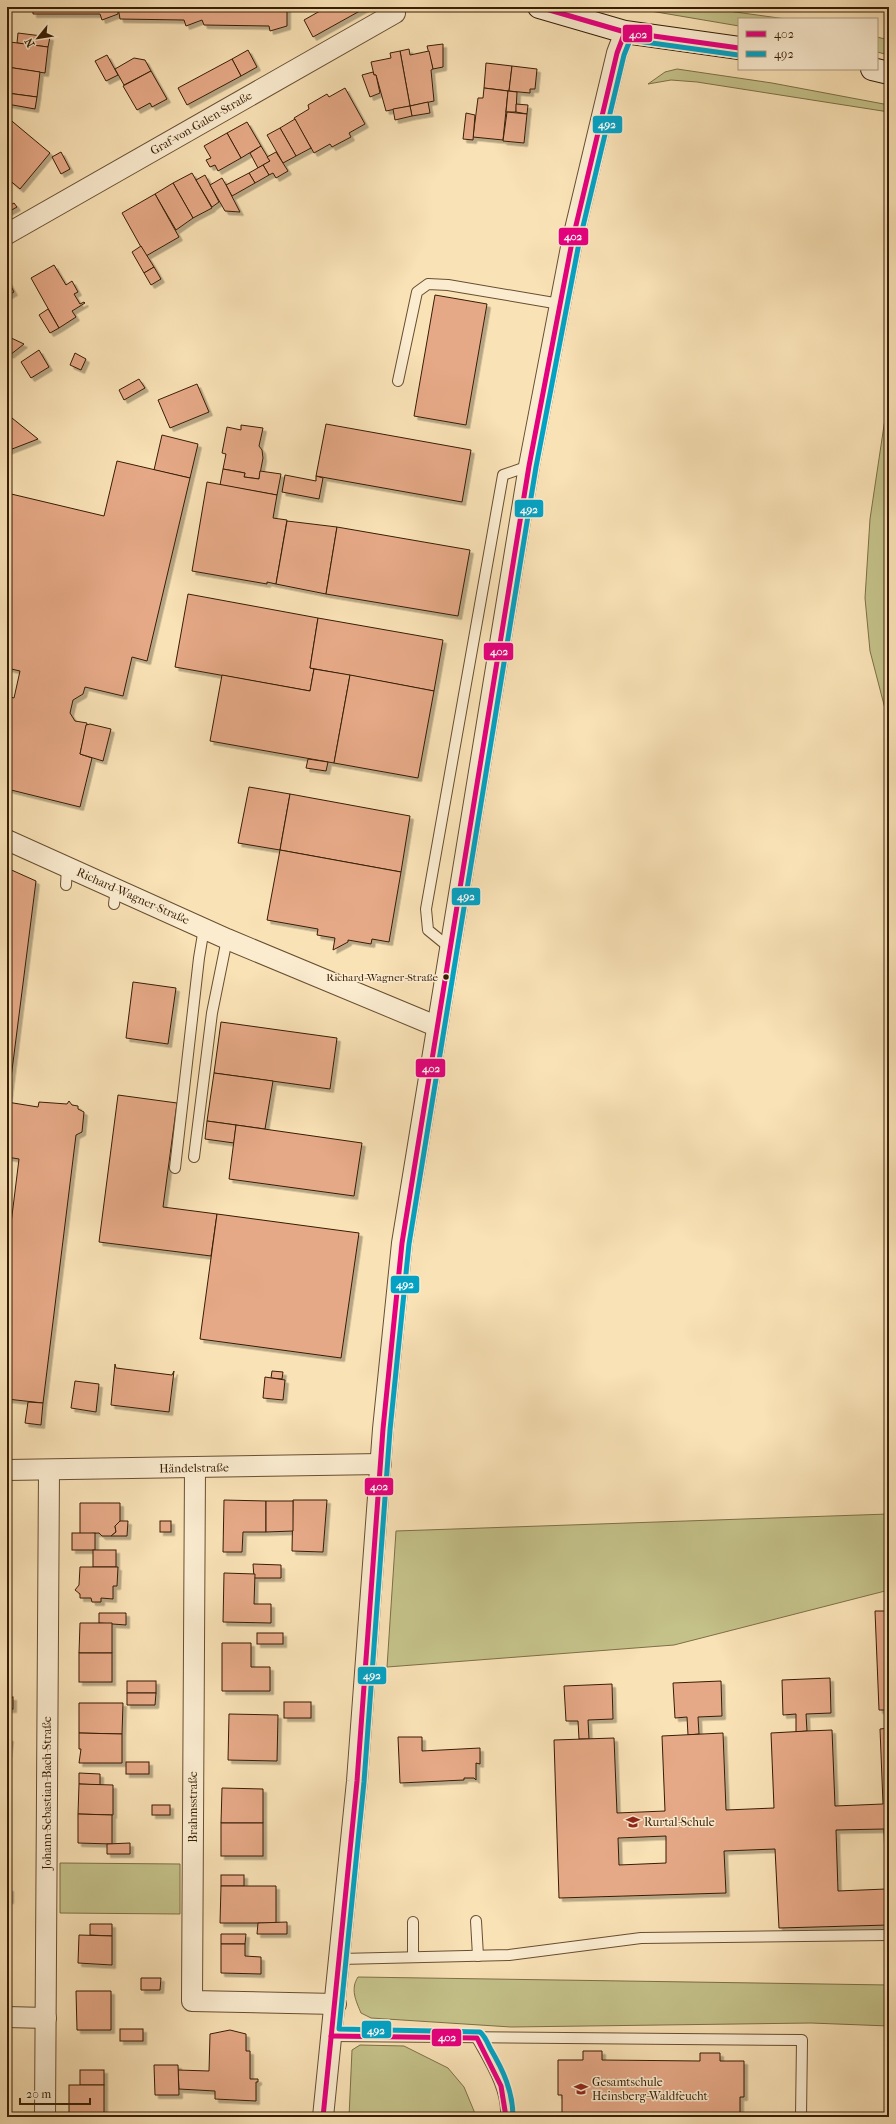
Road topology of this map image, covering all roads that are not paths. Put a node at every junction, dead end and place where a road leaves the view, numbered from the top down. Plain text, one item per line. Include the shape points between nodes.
1 (539, 7) edge
2 (395, 12) dead end
3 (625, 32) junction
4 (738, 48) edge
5 (876, 70) edge
6 (889, 73) edge
7 (7, 234) edge
8 (560, 304) junction
9 (398, 381) dead end
10 (529, 466) junction
11 (7, 840) edge
12 (204, 928) junction
13 (227, 939) junction
14 (450, 948) junction
15 (436, 1026) junction
16 (194, 1158) dead end
17 (175, 1168) dead end
18 (381, 1464) junction
19 (195, 1469) junction
20 (7, 1470) edge
21 (49, 1470) junction
22 (476, 1921) dead end
23 (413, 1922) dead end
24 (889, 1935) edge
25 (478, 1956) junction
26 (413, 1957) junction
27 (340, 1960) junction
28 (336, 2004) junction
29 (7, 2018) edge
30 (46, 2018) junction
31 (331, 2036) junction
32 (477, 2038) junction
33 (45, 2117) edge
34 (323, 2117) edge
35 (506, 2117) edge
36 (801, 2117) edge

1 - 3 main road
2 - 7 street, Graf-von-Galen-Straße
3 - 4 main road
3 - 8 street via 572,242
5 - 6 main road
8 - 9 lane via 448,285 428,284 417,292
8 - 10 street
10 - 14 street
10 - 14 lane via 503,475 426,909 428,930
11 - 12 street, Richard-Wagner-Straße via 67,876 115,897
12 - 13 street, Richard-Wagner-Straße
12 - 17 lane
13 - 15 street, Richard-Wagner-Straße
13 - 16 lane via 212,1013
14 - 15 street
15 - 18 street via 402,1243
18 - 19 street, Händelstraße
18 - 27 street via 366,1675
19 - 21 street, Händelstraße
19 - 28 street, Brahmsstraße via 192,2001
20 - 21 street, Händelstraße
21 - 30 street, Johann-Sebastian-Bach-Straße
22 - 25 lane
23 - 26 lane
24 - 25 lane via 640,1938 509,1955
25 - 26 lane
26 - 27 lane
27 - 28 street
28 - 31 street
29 - 30 street
30 - 33 street, Johann-Sebastian-Bach-Straße
31 - 32 lane
31 - 34 street
32 - 35 lane via 494,2069 507,2103
32 - 36 lane via 802,2040

